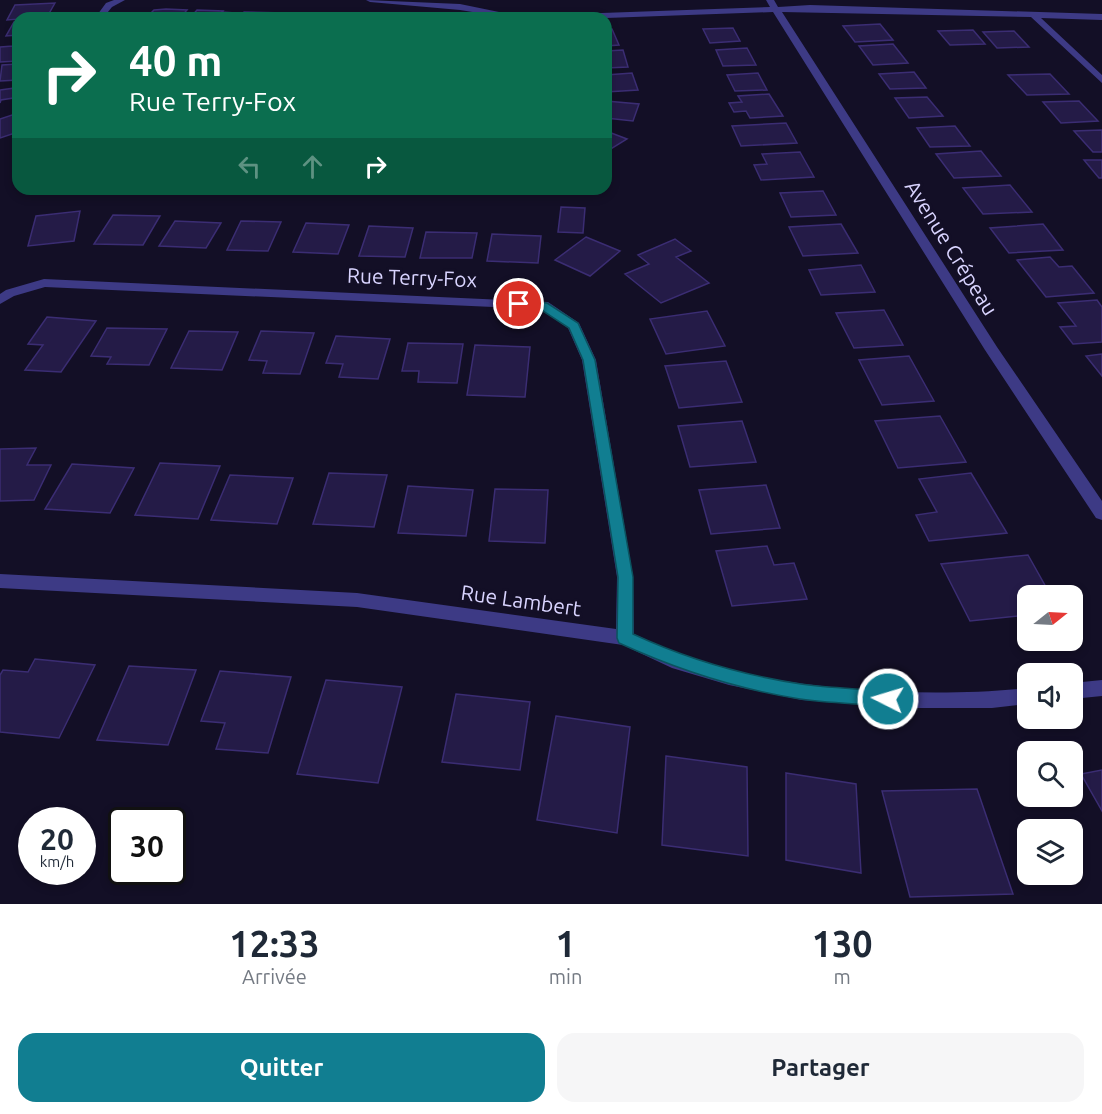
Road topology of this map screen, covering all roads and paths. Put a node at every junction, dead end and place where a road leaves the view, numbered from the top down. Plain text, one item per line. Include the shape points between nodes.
1 (121, 0) edge
2 (370, 0) edge
3 (773, 5) edge
4 (104, 12) edge
5 (490, 12) edge
6 (612, 14) edge
7 (1033, 15) junction
8 (1102, 17) edge
9 (1102, 80) edge
10 (0, 300) edge
11 (1102, 514) edge
12 (0, 581) edge
13 (625, 638) junction
14 (1102, 688) edge
15 (1083, 690) edge
16 (1017, 697) edge

1 - 4 street
2 - 5 street
3 - 6 street
3 - 7 street
3 - 11 street, Avenue Crépeau via 992,350
7 - 8 street
7 - 9 street
10 - 13 street, Rue Terry-Fox via 10,293 44,284 543,305 574,326 589,360 625,577
12 - 13 street, Rue Lambert via 357,600
13 - 16 street, Rue Lambert via 672,660 802,692 910,700
14 - 15 street

